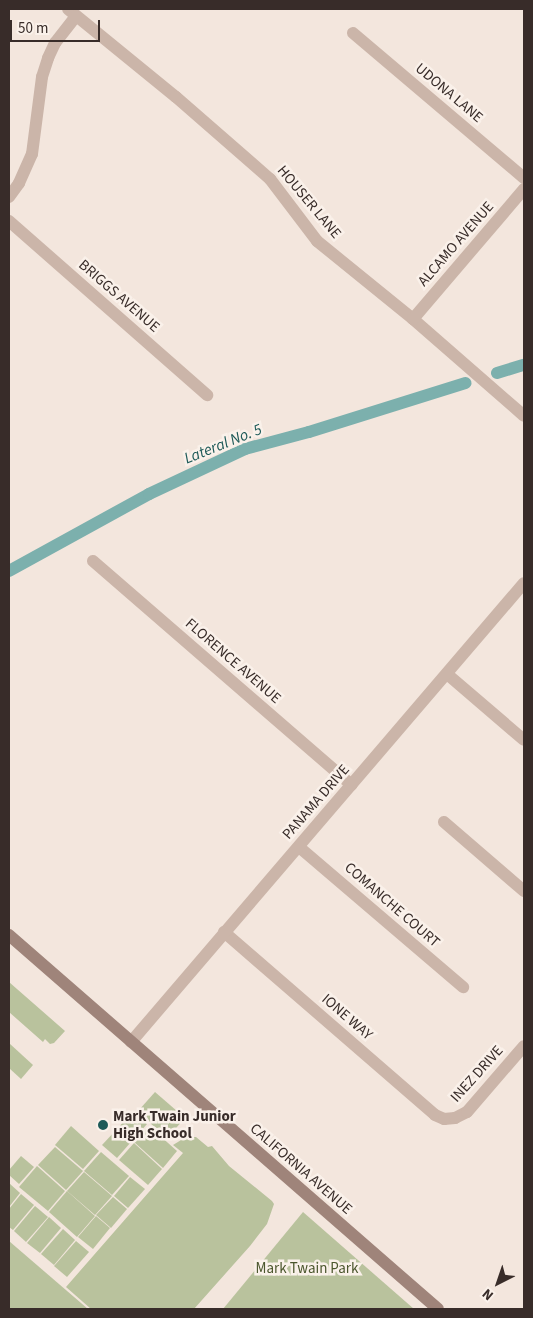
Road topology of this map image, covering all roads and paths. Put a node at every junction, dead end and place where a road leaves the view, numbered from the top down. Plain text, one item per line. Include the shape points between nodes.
1 (72, 12) edge
2 (354, 33) dead end
3 (524, 178) edge
4 (524, 189) edge
5 (9, 197) edge
6 (9, 221) edge
7 (413, 319) junction
8 (207, 395) dead end
9 (524, 416) edge
10 (93, 561) dead end
11 (523, 586) edge
12 (447, 674) junction
13 (524, 740) edge
14 (352, 785) junction
15 (444, 822) dead end
16 (299, 847) junction
17 (524, 891) edge
18 (224, 932) junction
19 (9, 935) edge
20 (463, 987) dead end
21 (131, 1042) junction
22 (524, 1046) edge
23 (451, 1119) joint
24 (438, 1309) edge

1 - 5 street via 48,58 42,78 32,154
1 - 7 street, HOUSER LANE via 270,179 317,241
2 - 3 street, UDONA LANE
4 - 7 street, ALCAMO AVENUE
6 - 8 street, BRIGGS AVENUE
7 - 9 street, HOUSER LANE
10 - 14 street, FLORENCE AVENUE
11 - 12 street, PANAMA DRIVE
12 - 13 street
12 - 14 street, PANAMA DRIVE
14 - 16 street, PANAMA DRIVE
15 - 17 street
16 - 18 street, PANAMA DRIVE
16 - 20 street, COMANCHE COURT
18 - 21 street, PANAMA DRIVE
18 - 23 street, IONE WAY via 435,1115
19 - 21 street, CALIFORNIA AVENUE
21 - 24 street, CALIFORNIA AVENUE
22 - 23 street, INEZ DRIVE via 467,1112

